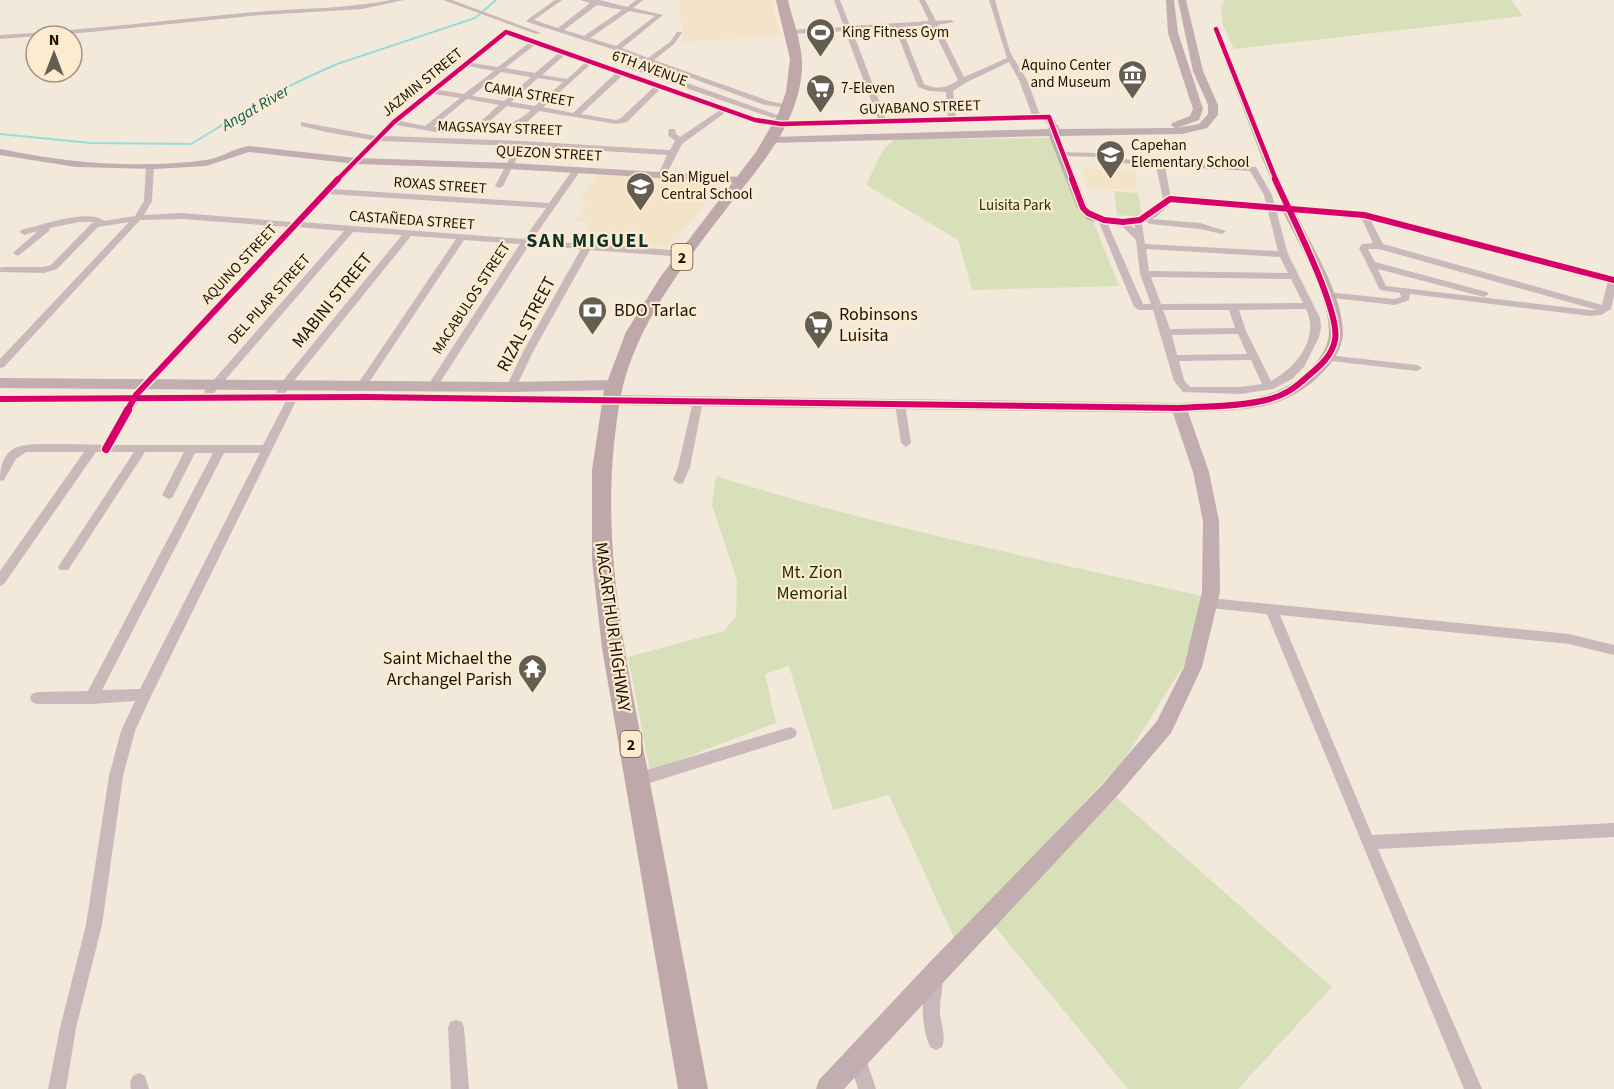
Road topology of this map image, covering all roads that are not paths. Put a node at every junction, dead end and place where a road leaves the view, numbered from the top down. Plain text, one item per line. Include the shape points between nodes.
1 (401, 0) edge
2 (446, 0) edge
3 (559, 0) edge
4 (583, 0) edge
5 (640, 0) edge
6 (782, 0) edge
7 (837, 0) edge
8 (922, 0) edge
9 (992, 0) edge
10 (1170, 0) edge
11 (1182, 0) edge
12 (596, 1) edge
13 (629, 8) junction
14 (951, 22) dead end
15 (935, 23) junction
16 (897, 26) junction
17 (847, 28) junction
18 (1216, 29) dead end
19 (559, 31) junction
20 (511, 32) joint
21 (790, 32) junction
22 (679, 33) dead end
23 (0, 37) edge
24 (585, 39) junction
25 (535, 40) junction
26 (617, 49) junction
27 (565, 51) junction
28 (1010, 59) junction
29 (591, 61) junction
30 (648, 61) junction
31 (466, 64) junction
32 (673, 69) junction
33 (500, 70) junction
34 (622, 72) junction
35 (656, 75) junction
36 (535, 76) junction
37 (568, 81) junction
38 (962, 81) junction
39 (659, 86) junction
40 (949, 90) junction
41 (432, 91) junction
42 (467, 97) junction
43 (504, 103) junction
44 (539, 109) junction
45 (724, 110) junction
46 (575, 116) junction
47 (1037, 117) junction
48 (952, 120) junction
49 (883, 121) junction
50 (394, 122) junction
51 (304, 124) dead end
52 (780, 124) junction
53 (426, 129) junction
54 (475, 130) junction
55 (1053, 130) junction
56 (672, 131) dead end
57 (377, 139) junction
58 (680, 141) junction
59 (521, 143) junction
60 (0, 152) edge
61 (672, 153) junction
62 (1061, 154) junction
63 (356, 161) junction
64 (1160, 163) junction
65 (150, 166) junction
66 (510, 166) junction
67 (577, 170) junction
68 (662, 175) junction
69 (741, 180) junction
70 (499, 186) dead end
71 (326, 191) junction
72 (1167, 200) junction
73 (553, 206) junction
74 (1271, 207) junction
75 (1288, 208) junction
76 (1364, 215) junction
77 (138, 218) junction
78 (1102, 220) junction
79 (1141, 220) junction
80 (1122, 221) junction
81 (101, 223) junction
82 (293, 225) junction
83 (50, 226) junction
84 (350, 230) junction
85 (1222, 231) dead end
86 (24, 232) dead end
87 (408, 234) junction
88 (462, 237) junction
89 (527, 241) junction
90 (1140, 242) junction
91 (588, 245) junction
92 (1379, 246) junction
93 (18, 253) dead end
94 (684, 254) junction
95 (1283, 254) junction
96 (1370, 264) junction
97 (2, 270) dead end
98 (1145, 274) junction
99 (1293, 276) junction
100 (1613, 280) edge
101 (1404, 291) junction
102 (1327, 296) junction
103 (1526, 305) junction
104 (1309, 306) junction
105 (1233, 307) junction
106 (1158, 308) junction
107 (1606, 309) junction
108 (1241, 331) junction
109 (1166, 332) junction
110 (1254, 357) junction
111 (1175, 358) junction
112 (1327, 358) junction
113 (0, 365) edge
114 (1417, 368) dead end
115 (0, 383) edge
116 (433, 385) junction
117 (511, 387) junction
118 (1269, 387) junction
119 (369, 390) junction
120 (93, 391) junction
121 (140, 392) junction
122 (209, 392) junction
123 (612, 392) junction
124 (284, 393) junction
125 (0, 399) edge
126 (698, 401) junction
127 (900, 404) junction
128 (1179, 408) junction
129 (906, 443) dead end
130 (92, 449) junction
131 (105, 449) junction
132 (220, 449) junction
133 (268, 449) junction
134 (141, 450) junction
135 (190, 450) junction
136 (0, 477) edge
137 (680, 480) dead end
138 (168, 495) dead end
139 (64, 567) dead end
140 (0, 581) edge
141 (1210, 603) junction
142 (1272, 610) junction
143 (1614, 650) edge
144 (144, 695) junction
145 (37, 698) dead end
146 (92, 698) junction
147 (790, 733) dead end
148 (637, 780) junction
149 (1614, 830) edge
150 (1368, 842) junction
151 (936, 972) junction
152 (456, 1028) dead end
153 (936, 1041) dead end
154 (858, 1059) junction
155 (57, 1089) edge
156 (459, 1089) edge
157 (693, 1089) edge
158 (828, 1089) edge
159 (867, 1089) edge
160 (1473, 1089) edge

1 - 23 street via 366,7 243,14
2 - 35 street
3 - 19 street via 529,21
4 - 12 street
5 - 13 street
6 - 21 highway, MACARTHUR HIGHWAY / 2
7 - 17 street
8 - 15 street
9 - 28 street
10 - 55 street via 1173,33 1198,109 1195,118 1171,126
11 - 55 street via 1213,116 1203,126 1182,131
12 - 13 street
12 - 19 street
13 - 24 street
13 - 26 street via 660,16
14 - 15 street
15 - 16 street
15 - 38 street
16 - 17 street
16 - 40 street via 921,85
17 - 21 street
17 - 49 street
18 - 75 street
19 - 24 street
20 - 25 street, 6TH AVENUE
20 - 31 street, JAZMIN STREET via 505,32
21 - 52 highway, MACARTHUR HIGHWAY / 2 via 796,69
22 - 30 street
24 - 26 street
25 - 27 street, 6TH AVENUE
25 - 33 street
26 - 30 street
27 - 29 street, 6TH AVENUE
27 - 36 street
28 - 38 street
28 - 47 street
29 - 34 street, 6TH AVENUE
29 - 37 street
30 - 32 street
31 - 33 street
31 - 41 street, JAZMIN STREET
32 - 35 street
32 - 52 street via 768,103
33 - 36 street
33 - 42 street
34 - 39 street, 6TH AVENUE
34 - 46 street
35 - 52 street via 762,113
36 - 37 street
36 - 43 street
37 - 44 street
38 - 40 street
39 - 45 street, 6TH AVENUE
39 - 46 street, CAMIA STREET via 621,122
40 - 48 street
41 - 42 street, CAMIA STREET
41 - 50 street, JAZMIN STREET
42 - 43 street, CAMIA STREET
42 - 53 street
43 - 44 street, CAMIA STREET
43 - 54 street
44 - 46 street, CAMIA STREET
44 - 54 street via 511,127
45 - 52 street, 6TH AVENUE
45 - 58 street
47 - 48 street, GUYABANO STREET
47 - 55 street via 1049,117
48 - 49 street, GUYABANO STREET
49 - 52 street, GUYABANO STREET
50 - 53 street
50 - 57 street, JAZMIN STREET
51 - 57 street, MAGSAYSAY STREET
52 - 55 street
52 - 69 highway, MACARTHUR HIGHWAY / 2
53 - 54 street
55 - 62 street
56 - 58 street
57 - 59 street, MAGSAYSAY STREET
57 - 63 street, JAZMIN STREET
58 - 61 street
59 - 61 street, MAGSAYSAY STREET
59 - 66 street
60 - 65 street via 65,164
61 - 68 street
62 - 64 street
62 - 78 street via 1083,208
63 - 65 street via 249,149 215,162
63 - 66 street, QUEZON STREET
63 - 71 street, AQUINO STREET
64 - 72 street
64 - 74 street via 1252,168
65 - 77 street via 148,201
66 - 67 street, QUEZON STREET
66 - 70 street
67 - 68 street, QUEZON STREET
67 - 73 street, MACABULOS STREET
68 - 69 street, QUEZON STREET
69 - 94 highway, MACARTHUR HIGHWAY / 2
71 - 73 street, ROXAS STREET
71 - 82 street, AQUINO STREET
72 - 74 street
72 - 79 street
73 - 89 street, MACABULOS STREET
74 - 75 street
74 - 95 street
75 - 76 street
75 - 102 street
76 - 92 street
76 - 100 street
77 - 81 street, CASTAÑEDA STREET
77 - 82 street, CASTAÑEDA STREET via 198,216
77 - 113 street
78 - 80 street
78 - 106 street via 1137,304
79 - 80 street
79 - 85 street
79 - 90 street
80 - 90 street
81 - 83 street, CASTAÑEDA STREET via 83,219
81 - 97 street via 90,228 50,269
82 - 84 street, CASTAÑEDA STREET
82 - 121 street, AQUINO STREET
83 - 86 street, CASTAÑEDA STREET
83 - 93 street
84 - 87 street, CASTAÑEDA STREET
84 - 122 street, DEL PILAR STREET
87 - 88 street, CASTAÑEDA STREET
87 - 124 street, MABINI STREET
88 - 89 street, CASTAÑEDA STREET
88 - 119 street via 384,350
89 - 91 street, CASTAÑEDA STREET
89 - 116 street, MACABULOS STREET
90 - 95 street via 1223,253
90 - 98 street
91 - 94 street, CASTAÑEDA STREET
91 - 117 street, RIZAL STREET
92 - 96 street via 1363,248
92 - 107 street
94 - 123 highway, MACARTHUR HIGHWAY / 2 via 629,345
95 - 99 street
96 - 101 street via 1383,288
96 - 103 street
98 - 99 street
98 - 106 street
99 - 104 street
100 - 107 street
101 - 102 street via 1406,298 1395,302
101 - 103 street
102 - 112 street via 1336,325 1333,349
103 - 107 street via 1590,313
104 - 105 street
104 - 118 street via 1317,330 1305,359 1297,371
105 - 106 street
105 - 108 street
106 - 109 street
108 - 109 street
108 - 110 street
109 - 111 street
110 - 111 street
110 - 118 street
111 - 118 street via 1179,381 1187,390
112 - 114 street
112 - 128 street via 1289,393 1264,401
115 - 120 street
116 - 117 street
116 - 119 street
117 - 123 street
119 - 123 street
119 - 124 street
120 - 121 street
120 - 125 street
121 - 122 street
121 - 131 street, AQUINO STREET
122 - 124 street
123 - 126 street
123 - 148 highway, MACARTHUR HIGHWAY / 2 via 601,461 599,536 611,633
124 - 133 street, MABINI STREET
126 - 127 street
126 - 137 street
127 - 128 street
127 - 129 street
128 - 141 street via 1201,472 1211,521
130 - 131 street
130 - 136 street via 24,448 17,451
130 - 140 street
131 - 134 street
132 - 133 street
132 - 135 street
132 - 146 street
133 - 144 street, MABINI STREET
134 - 135 street
134 - 139 street
135 - 138 street
141 - 142 street
141 - 151 street via 1193,667 1164,727 1110,790
142 - 143 street via 1569,639
142 - 150 street
144 - 146 street
144 - 155 street, MABINI STREET via 128,731 116,776 94,925
145 - 146 street
147 - 148 street
148 - 157 highway, MACARTHUR HIGHWAY / 2
149 - 150 street
150 - 160 street
151 - 153 street via 931,1010
151 - 154 street
152 - 156 street
154 - 158 street
154 - 159 street

